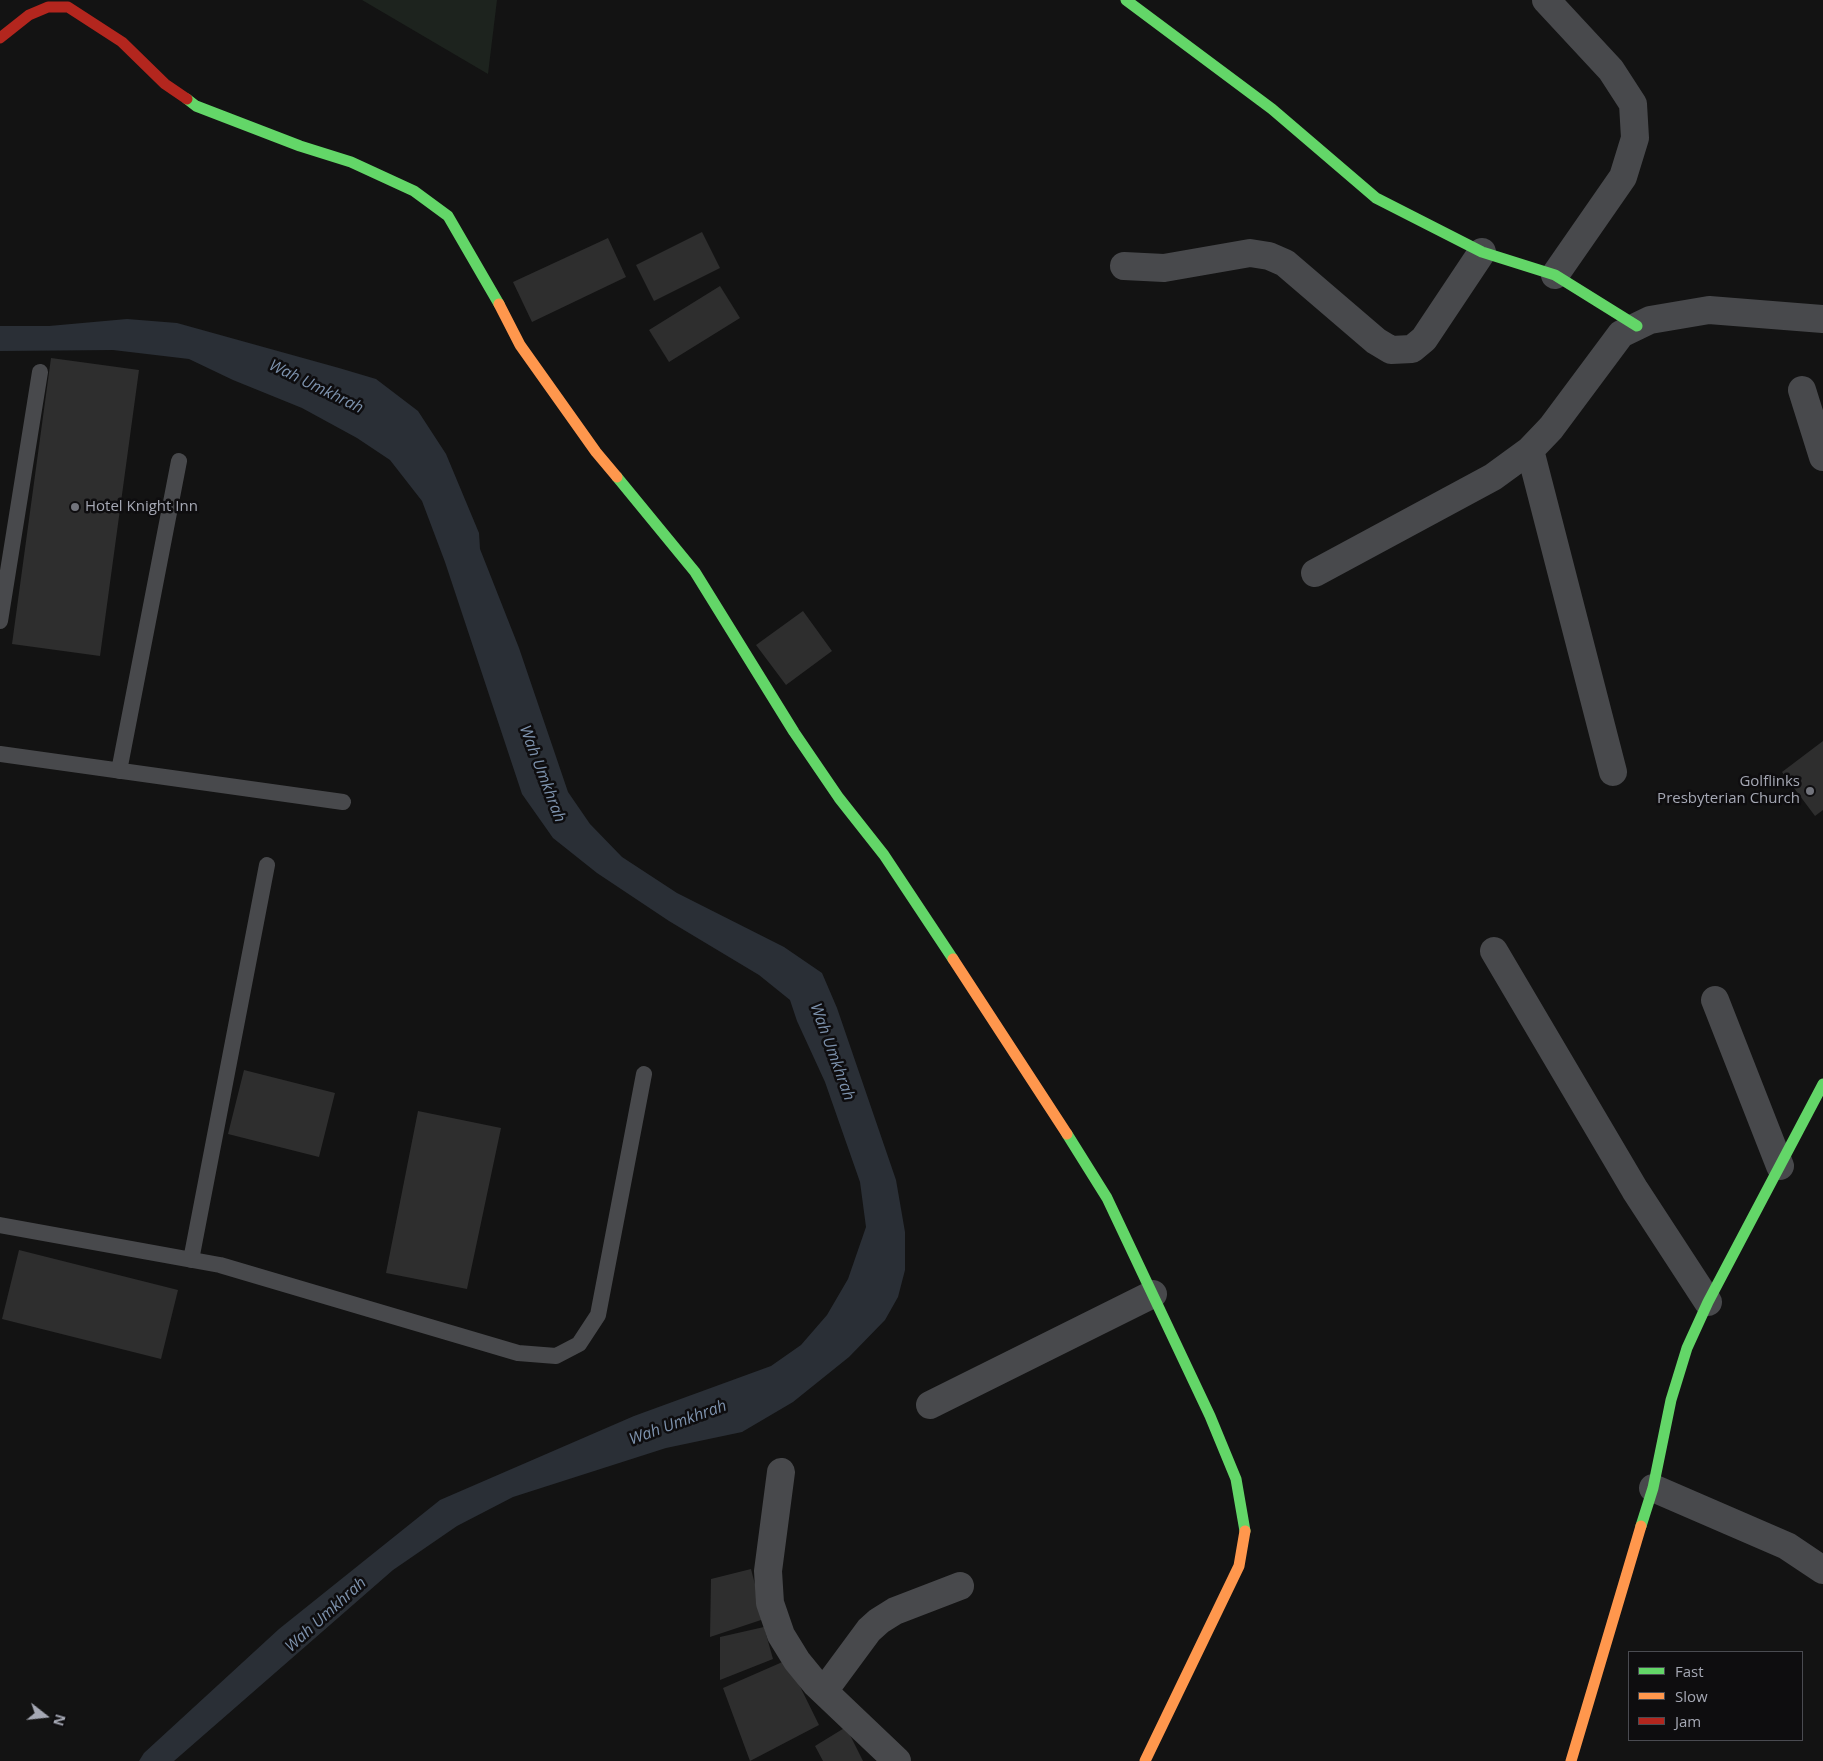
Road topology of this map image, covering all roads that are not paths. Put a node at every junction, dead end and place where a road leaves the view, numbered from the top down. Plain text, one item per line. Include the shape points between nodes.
1 (1126, 0) edge
2 (1546, 0) edge
3 (69, 3) edge
4 (0, 38) edge
5 (1482, 252) junction
6 (1124, 266) dead end
7 (1555, 275) junction
8 (1823, 318) edge
9 (1637, 326) junction
10 (40, 372) dead end
11 (1802, 390) dead end
12 (1530, 450) junction
13 (1823, 458) edge
14 (179, 461) dead end
15 (1315, 573) dead end
16 (0, 621) edge
17 (0, 754) edge
18 (119, 770) junction
19 (1613, 772) dead end
20 (343, 802) dead end
21 (267, 865) dead end
22 (1494, 951) dead end
23 (1715, 1000) dead end
24 (644, 1074) dead end
25 (1823, 1084) edge
26 (1780, 1166) junction
27 (0, 1225) edge
28 (192, 1260) junction
29 (1153, 1294) junction
30 (1708, 1302) junction
31 (930, 1405) dead end
32 (781, 1472) dead end
33 (1653, 1488) junction
34 (1823, 1570) edge
35 (960, 1586) dead end
36 (824, 1691) junction
37 (897, 1761) edge
38 (1145, 1761) edge
39 (1571, 1761) edge

1 - 5 street via 1272,109 1376,198
2 - 7 street via 1611,70 1633,104 1635,138 1623,177
3 - 4 street via 35,12
3 - 29 street via 122,42 165,84 196,106 351,162 414,191 448,216 490,286 520,345 596,452 694,572 794,732 839,798 884,855 1017,1056 1107,1198
5 - 6 street via 1424,339 1412,349 1391,350 1376,341 1285,263 1269,256 1250,253 1164,268
5 - 7 street
7 - 9 street
8 - 9 street via 1709,310 1650,320
9 - 12 street via 1621,334
10 - 16 lane
11 - 13 street
12 - 15 street via 1493,477
12 - 19 street
14 - 18 lane
17 - 18 lane
18 - 20 lane
21 - 28 lane
22 - 30 street via 1635,1190
23 - 26 street
24 - 28 lane via 598,1315 579,1344 556,1356 518,1353 220,1265
25 - 26 street
26 - 30 street
27 - 28 lane
29 - 31 street
29 - 38 street via 1236,1479 1245,1529 1239,1566
30 - 33 street via 1687,1348 1671,1400
32 - 36 street via 768,1571 770,1603 781,1634 793,1654
33 - 34 street via 1787,1546
33 - 39 street
35 - 36 street via 895,1611 880,1621 869,1630
36 - 37 street

